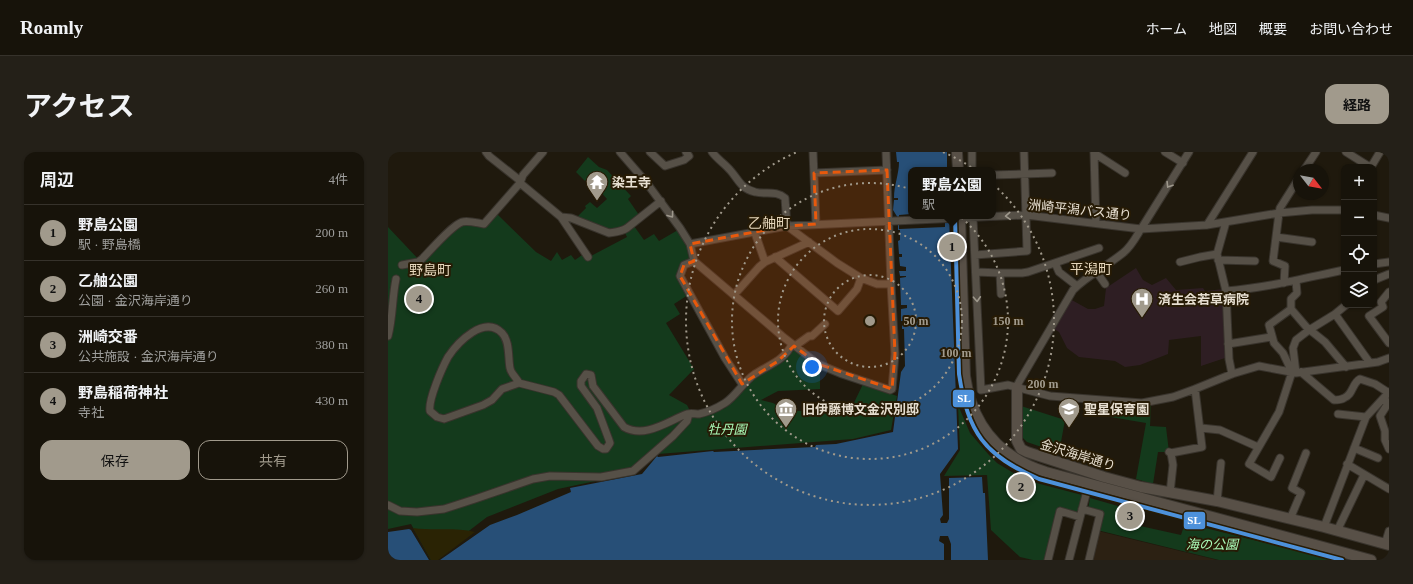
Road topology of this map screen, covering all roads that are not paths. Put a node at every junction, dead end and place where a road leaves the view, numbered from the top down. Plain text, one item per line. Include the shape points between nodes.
1 (486, 152) edge
2 (543, 152) edge
3 (620, 152) edge
4 (650, 152) edge
5 (686, 152) edge
6 (712, 152) edge
7 (814, 152) edge
8 (886, 152) edge
9 (958, 152) edge
10 (972, 152) edge
11 (1024, 152) edge
12 (1094, 152) edge
13 (1165, 152) edge
14 (1190, 152) edge
15 (1253, 152) edge
16 (1316, 152) edge
17 (1346, 152) edge
18 (1380, 152) edge
19 (1183, 163) junction
20 (1308, 164) edge
21 (1365, 164) edge
22 (1372, 164) edge
23 (958, 167) edge
24 (972, 167) edge
25 (886, 170) junction
26 (1052, 172) dead end
27 (814, 173) junction
28 (1124, 173) dead end
29 (1025, 174) junction
30 (996, 175) edge
31 (520, 182) junction
32 (1293, 187) edge
33 (660, 201) junction
34 (1341, 210) edge
35 (1279, 213) junction
36 (1026, 215) junction
37 (996, 216) edge
38 (1377, 216) edge
39 (561, 217) junction
40 (1389, 218) edge
41 (929, 219) edge
42 (956, 219) edge
43 (972, 219) edge
44 (888, 222) junction
45 (1226, 222) junction
46 (1096, 223) junction
47 (816, 224) junction
48 (1207, 225) junction
49 (787, 226) junction
50 (1142, 228) junction
51 (755, 233) junction
52 (1276, 237) junction
53 (809, 242) junction
54 (1312, 242) dead end
55 (690, 244) junction
56 (1099, 248) dead end
57 (974, 255) junction
58 (588, 256) dead end
59 (775, 257) junction
60 (1218, 257) junction
61 (694, 260) junction
62 (1255, 261) dead end
63 (765, 262) junction
64 (1180, 262) dead end
65 (1389, 262) edge
66 (1055, 263) junction
67 (1377, 264) edge
68 (402, 265) dead end
69 (1341, 270) edge
70 (1096, 271) junction
71 (976, 272) junction
72 (1000, 272) junction
73 (1389, 274) edge
74 (861, 278) junction
75 (396, 279) dead end
76 (1377, 279) edge
77 (1296, 281) junction
78 (1284, 283) junction
79 (891, 284) junction
80 (1105, 284) dead end
81 (1077, 286) junction
82 (1226, 291) junction
83 (1389, 292) edge
84 (1001, 294) dead end
85 (734, 295) junction
86 (1342, 308) edge
87 (1290, 309) junction
88 (1335, 314) junction
89 (825, 324) dead end
90 (1309, 330) junction
91 (388, 336) edge
92 (1272, 337) junction
93 (1389, 343) edge
94 (1228, 344) junction
95 (793, 345) junction
96 (1389, 358) edge
97 (1370, 363) junction
98 (1346, 367) junction
99 (1296, 372) junction
100 (1232, 374) junction
101 (519, 383) junction
102 (742, 384) junction
103 (1017, 387) junction
104 (1195, 389) junction
105 (1388, 396) edge
106 (689, 414) junction
107 (1338, 414) dead end
108 (1366, 417) junction
109 (1201, 428) junction
110 (1258, 447) junction
111 (1354, 448) junction
112 (1389, 449) edge
113 (1306, 453) dead end
114 (1280, 458) dead end
115 (1378, 458) dead end
116 (1221, 463) dead end
117 (1347, 464) junction
118 (1364, 475) junction
119 (1089, 483) junction
120 (1389, 489) edge
121 (1170, 493) junction
122 (1217, 501) junction
123 (388, 505) edge
124 (1082, 509) junction
125 (1080, 517) junction
126 (1290, 518) junction
127 (1324, 527) junction
128 (1337, 531) junction
129 (1389, 531) edge
130 (1387, 544) edge
131 (1048, 560) edge
132 (1070, 560) edge
133 (1089, 560) edge
134 (1371, 560) edge

1 - 31 street
2 - 31 street
3 - 33 street
4 - 5 street via 665,166 684,160 689,156
6 - 49 street via 746,189 757,193 779,193 785,198
7 - 27 street
8 - 25 street
9 - 23 street
10 - 24 street
11 - 29 street
12 - 28 street
12 - 46 street
13 - 19 street
14 - 19 street, 洲崎平潟バス通り
15 - 48 street
16 - 20 street
17 - 21 street
18 - 22 street
19 -> 50 street, 洲崎平潟バス通り
25 - 27 street
25 - 44 street
26 - 29 street
27 - 47 street
29 - 30 street
29 - 36 street
31 - 39 street
31 - 68 street via 484,224 461,222 418,262
32 - 35 street
33 - 39 street via 622,231 609,233 571,218
33 -> 55 street
34 - 35 street
35 - 45 street
35 - 52 street
36 -> 37 street, 洲崎平潟バス通り
36 - 46 street, 洲崎平潟バス通り
36 - 57 street via 1027,251
38 - 40 street
39 - 58 street
41 - 44 street, 洲崎平潟バス通り
42 - 119 street via 965,376 973,408 980,422 995,443 1017,460 1046,472
43 - 57 street
44 - 47 street, 洲崎平潟バス通り
44 - 79 street
45 - 48 street
45 - 60 street
46 - 50 street, 洲崎平潟バス通り
47 - 49 street, 洲崎平潟バス通り
48 - 50 street
49 - 51 street, 洲崎平潟バス通り
49 - 53 street
50 - 70 street, 金沢海岸通り via 1123,253
51 - 55 street, 洲崎平潟バス通り
51 - 63 street
52 - 54 street
52 - 78 street via 1273,261 1286,266
53 - 59 street
53 - 74 street
55 - 61 street
56 - 66 street
57 - 71 street
59 - 63 street
59 - 74 street via 838,311 857,289
60 - 62 street
60 - 64 street via 1200,257
60 - 82 street
61 - 85 street
61 - 102 street via 684,265 680,276
63 - 85 street
65 - 67 street
66 - 72 street via 1022,273
66 - 81 street via 1059,272
69 - 77 street
70 - 80 street
70 - 81 street, 金沢海岸通り
71 - 72 street
71 -> 103 street via 981,390
72 - 84 street
73 - 76 street
74 - 79 street via 877,284
75 - 91 street
77 - 78 street
77 - 87 street via 1297,292 1291,299
78 - 82 street
79 - 95 street via 896,354 892,389 818,364
81 - 103 street, 金沢海岸通り
82 - 94 street
83 - 93 street via 1380,302 1383,307 1369,316
85 - 95 street
86 - 88 street
87 - 90 street
87 - 92 street via 1269,325
88 - 90 street
88 - 97 street
89 - 95 street via 812,336
90 - 98 street via 1325,342
90 - 99 street via 1296,340 1293,348
92 - 94 street
92 - 99 street
94 - 100 street
95 - 102 street via 778,361
96 - 97 street
97 - 98 street
98 - 99 street
99 - 100 street via 1259,366
99 - 105 street via 1334,400 1350,394 1356,381 1360,379 1375,384
99 - 110 street via 1278,412
100 - 104 street
101 - 101 street via 502,389 483,405 444,420 430,411 432,396 448,357 464,337 485,326 503,333 507,342 510,371
101 - 106 street via 559,395 603,449 610,443 597,408 582,386 580,380 586,374 591,375 593,386 624,427 631,431 647,430
102 - 106 street via 721,406 698,414
103 - 104 street via 1050,396 1142,403 1173,397
103 - 121 street, 金沢海岸通り via 1017,441 1021,449 1104,477
104 - 109 street
105 - 108 street
105 - 112 street via 1387,406 1380,416
106 - 123 street via 687,421 673,436 633,471 601,477 533,478 444,509 400,511
107 - 108 street
108 - 111 street
109 - 110 street via 1220,430
109 - 121 street via 1202,447 1170,453 1173,465
110 - 114 street via 1248,464 1270,477
111 - 115 street
111 - 117 street
113 - 126 street via 1292,488 1301,493
116 - 122 street
117 - 118 street
117 - 127 street
118 - 120 street
118 - 128 street
119 - 124 street
119 - 134 street
121 - 122 street, 金沢海岸通り
122 - 126 street, 金沢海岸通り
124 - 125 street
124 - 133 street via 1100,514
125 - 131 street via 1060,511
125 - 132 street
126 - 127 street, 金沢海岸通り
127 - 128 street, 金沢海岸通り
128 - 130 street, 金沢海岸通り
129 - 130 street

